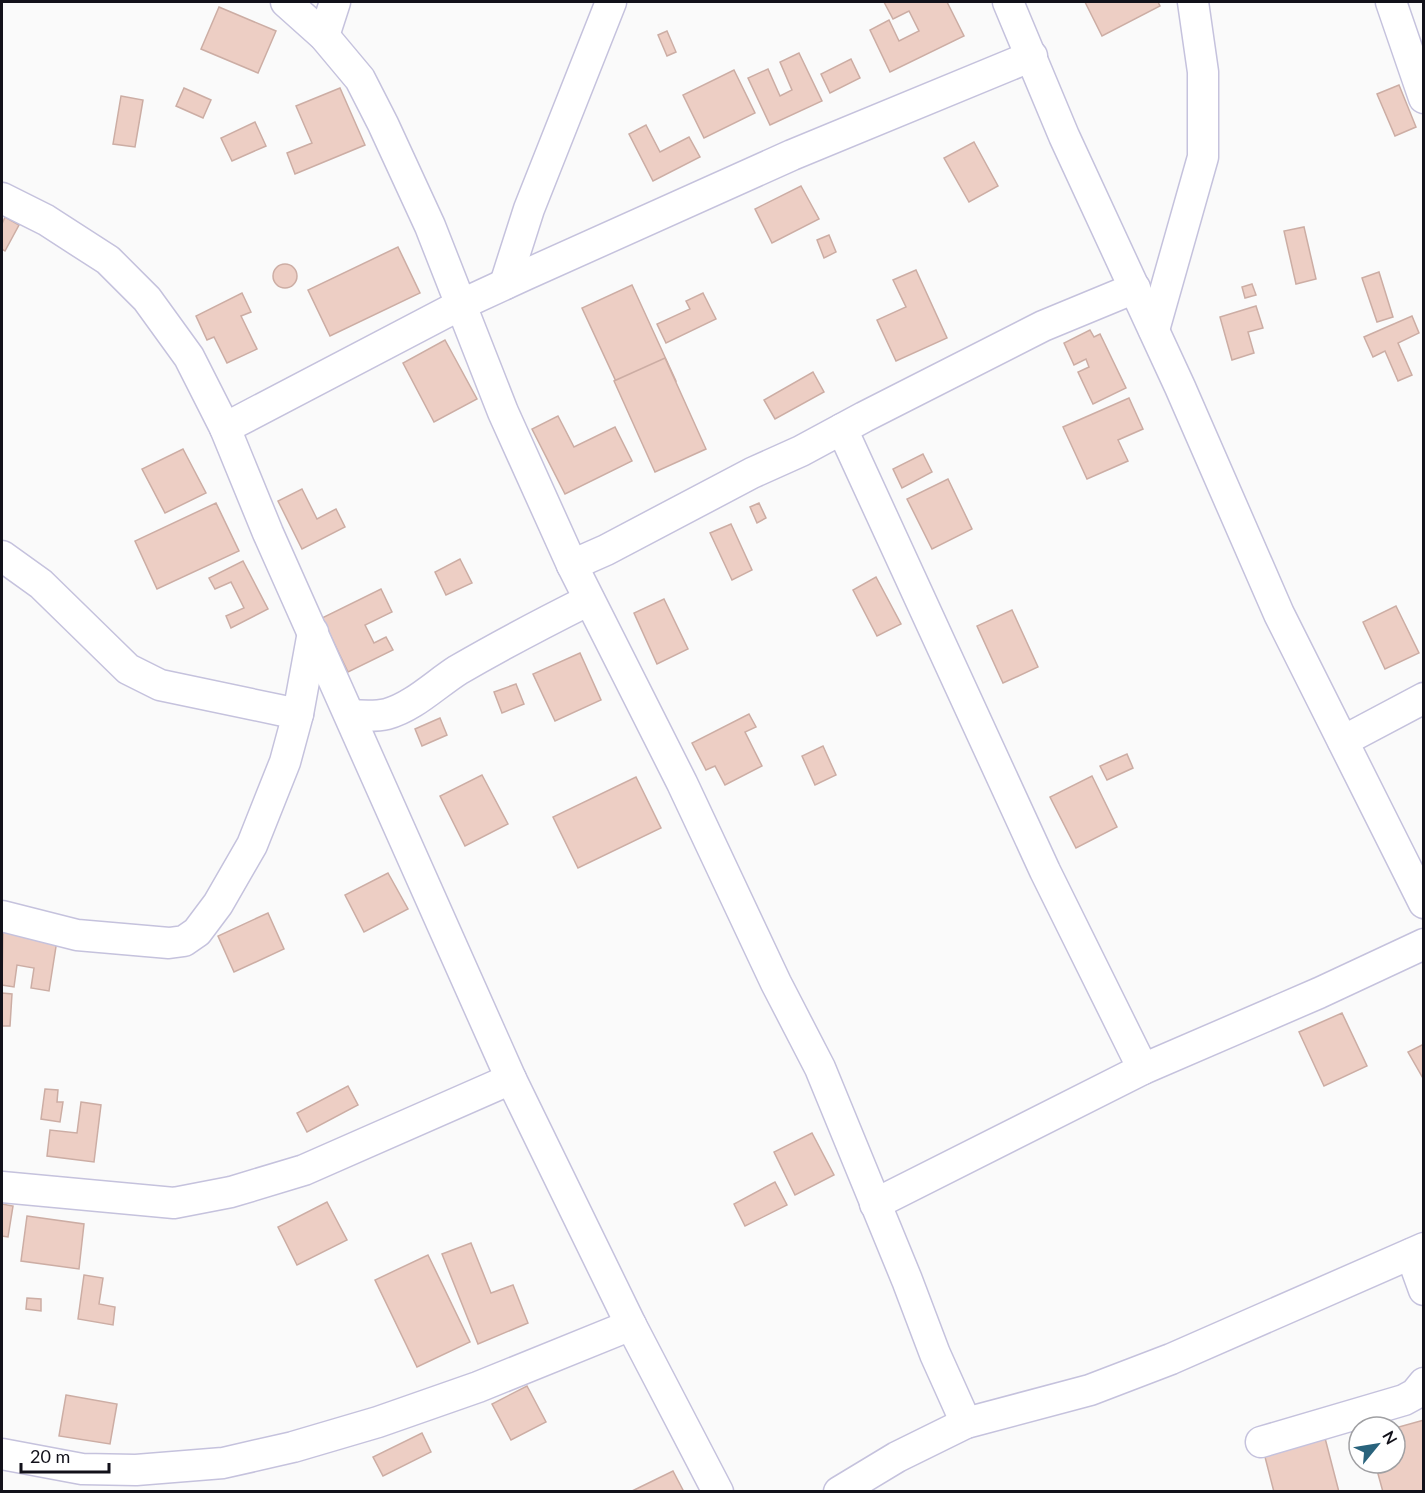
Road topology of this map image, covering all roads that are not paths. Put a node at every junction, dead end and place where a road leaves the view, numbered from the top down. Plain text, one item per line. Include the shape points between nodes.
1 (286, 2) edge
2 (335, 2) edge
3 (611, 2) edge
4 (1008, 2) edge
5 (1193, 2) edge
6 (1390, 2) edge
7 (324, 36) junction
8 (1032, 56) junction
9 (1424, 98) edge
10 (2, 198) edge
11 (505, 284) junction
12 (1135, 288) junction
13 (460, 305) junction
14 (1154, 330) junction
15 (225, 428) junction
16 (842, 429) junction
17 (2, 556) edge
18 (572, 565) junction
19 (589, 600) junction
20 (313, 632) junction
21 (1424, 698) edge
22 (298, 714) junction
23 (350, 715) junction
24 (1343, 741) junction
25 (1424, 903) edge
26 (2, 916) edge
27 (1424, 944) edge
28 (1143, 1069) junction
29 (512, 1079) junction
30 (2, 1187) edge
31 (875, 1204) junction
32 (1417, 1251) edge
33 (1424, 1290) edge
34 (631, 1325) junction
35 (1424, 1383) edge
36 (966, 1423) junction
37 (1262, 1442) dead end
38 (2, 1454) edge
39 (718, 1491) edge
40 (839, 1491) edge

1 - 7 street
2 - 7 street
3 - 11 street via 529,209
4 - 8 street
5 - 14 street via 1203,72 1203,157
6 - 9 street
7 - 13 street via 360,79 383,124 430,226
8 - 11 street via 732,181
8 - 12 street
10 - 15 street via 46,220 108,260 147,299 189,357
11 - 13 street
12 - 14 street
12 - 16 street via 1043,326
13 - 15 street
13 - 18 street
14 - 24 street via 1279,614
15 - 20 street
16 - 18 street
16 - 28 street via 1045,871
17 - 22 street via 41,584 128,669 160,685
18 - 19 street
19 - 23 street via 504,644 388,714
19 - 31 street via 820,1068
20 - 22 street
20 - 23 street
21 - 24 street
22 - 26 street via 285,762 252,845 218,904 197,932 184,941 77,935
23 - 29 street
24 - 25 street
27 - 28 street
28 - 31 street
29 - 30 street via 304,1170 231,1191 174,1203
29 - 34 street
31 - 36 street
32 - 33 street
32 - 36 street via 1171,1359 1090,1390
34 - 38 street via 478,1387 378,1422 223,1463 136,1470 82,1469
34 - 39 street
35 - 37 street via 1404,1400
36 - 40 street

